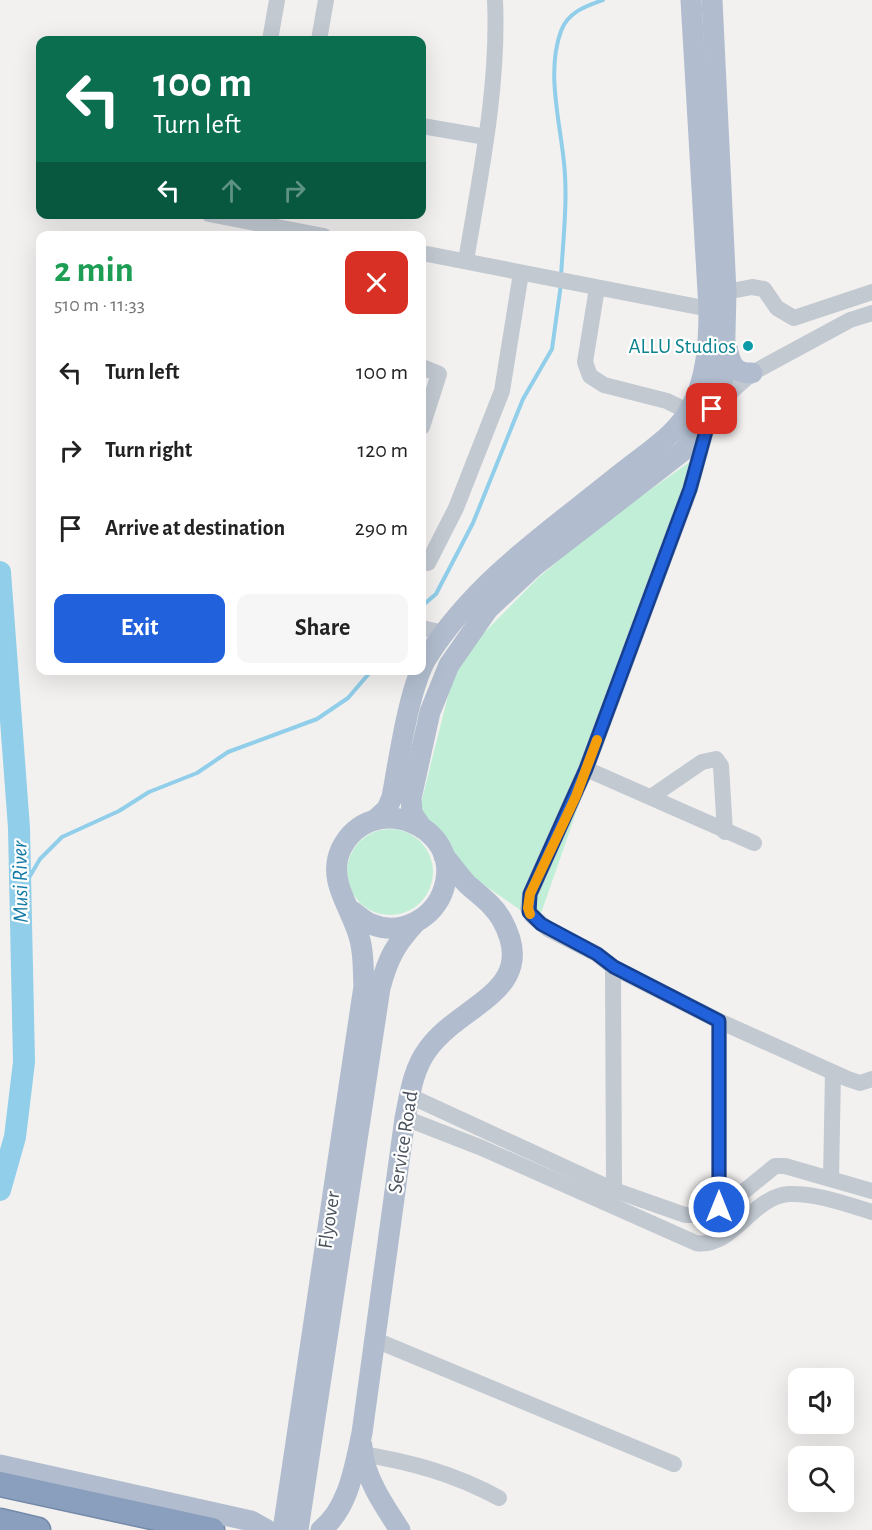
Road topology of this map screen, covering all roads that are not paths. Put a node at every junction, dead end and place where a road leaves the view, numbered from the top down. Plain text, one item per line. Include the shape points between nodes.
1 (278, 0) edge
2 (326, 0) edge
3 (495, 0) edge
4 (691, 0) edge
5 (712, 0) edge
6 (271, 36) edge
7 (320, 36) edge
8 (426, 127) edge
9 (486, 137) junction
10 (713, 195) junction
11 (235, 219) edge
12 (298, 231) edge
13 (426, 254) edge
14 (466, 261) junction
15 (521, 273) junction
16 (597, 288) junction
17 (726, 292) junction
18 (872, 292) edge
19 (709, 309) junction
20 (872, 313) edge
21 (726, 344) junction
22 (426, 369) edge
23 (752, 373) junction
24 (712, 409) junction
25 (689, 412) junction
26 (426, 415) edge
27 (428, 563) dead end
28 (426, 629) edge
29 (444, 633) junction
30 (426, 658) edge
31 (420, 675) edge
32 (586, 769) junction
33 (651, 797) junction
34 (376, 819) junction
35 (422, 828) junction
36 (725, 832) junction
37 (754, 843) dead end
38 (444, 856) junction
39 (441, 897) junction
40 (485, 898) junction
41 (352, 911) junction
42 (416, 922) junction
43 (614, 967) junction
44 (372, 987) junction
45 (719, 1021) junction
46 (833, 1073) junction
47 (872, 1079) edge
48 (410, 1096) junction
49 (405, 1118) junction
50 (831, 1179) junction
51 (614, 1190) junction
52 (872, 1191) edge
53 (719, 1207) junction
54 (872, 1212) edge
55 (374, 1339) junction
56 (362, 1433) junction
57 (362, 1454) junction
58 (674, 1464) dead end
59 (0, 1466) edge
60 (0, 1484) edge
61 (499, 1498) dead end
62 (0, 1521) edge
63 (38, 1530) edge
64 (212, 1530) edge
65 (267, 1530) edge
66 (283, 1530) edge
67 (297, 1530) edge
68 (321, 1530) edge
69 (400, 1530) edge

1 - 6 street
2 - 7 street
3 - 9 street
4 - 10 main road
5 - 10 main road
8 - 9 street
9 - 14 street
10 - 17 main road
10 - 19 main road
11 - 12 street
13 - 14 street
14 - 15 street
15 - 16 street
15 - 27 street via 502,391 456,508
16 - 19 street
16 - 25 street via 585,362 590,376 604,385 667,401
17 - 18 street via 752,286 764,289 777,308 794,318
17 - 21 main road
19 - 25 main road via 704,372
20 - 23 street via 823,334
21 - 23 main road via 735,369
21 - 24 main road via 724,375
22 - 26 street via 440,374
23 - 24 street
24 - 32 street via 690,489
24 - 35 main road via 683,451 533,567 488,609 449,665 429,712 411,798 412,813
25 - 29 main road via 664,438 510,560 472,597
28 - 29 street
29 - 30 main road
31 - 34 main road via 392,797 387,809
32 - 33 street
32 - 43 street via 530,894 529,912 548,929
33 - 36 street
33 - 36 street via 702,762 716,759 721,766
34 - 35 main road via 407,819
34 - 41 main road via 361,826 340,851 337,883
35 - 38 main road via 435,838
36 - 37 street
38 - 39 main road via 446,883
38 - 40 main road, Service Road via 466,884
39 - 40 main road
39 - 42 main road
40 - 48 main road, Service Road via 510,936 514,954 510,972 501,987 448,1027 427,1049
41 - 42 main road via 371,924 394,929
41 - 44 main road, Flyover
42 - 44 main road, Flyover via 395,946
43 - 45 street
43 - 51 street
44 - 66 main road, Flyover
44 - 67 main road, Flyover
45 - 46 street
45 - 53 street
46 - 47 street via 860,1083
46 - 50 street
48 - 49 main road, Service Road
48 - 51 street
49 - 54 street via 471,1143 696,1243 707,1245 718,1240 756,1210 788,1194 833,1200
49 - 55 main road, Service Road
50 - 52 street
50 - 53 street via 775,1166
51 - 53 street via 685,1215 702,1215
55 - 56 main road, Service Road
55 - 58 street
56 - 57 main road, Service Road
56 - 68 main road, Service Road via 352,1477 338,1508
57 - 61 street via 441,1472
57 - 69 main road, Service Road via 383,1504
59 - 65 main road via 251,1521
60 - 64 highway
62 - 63 highway

